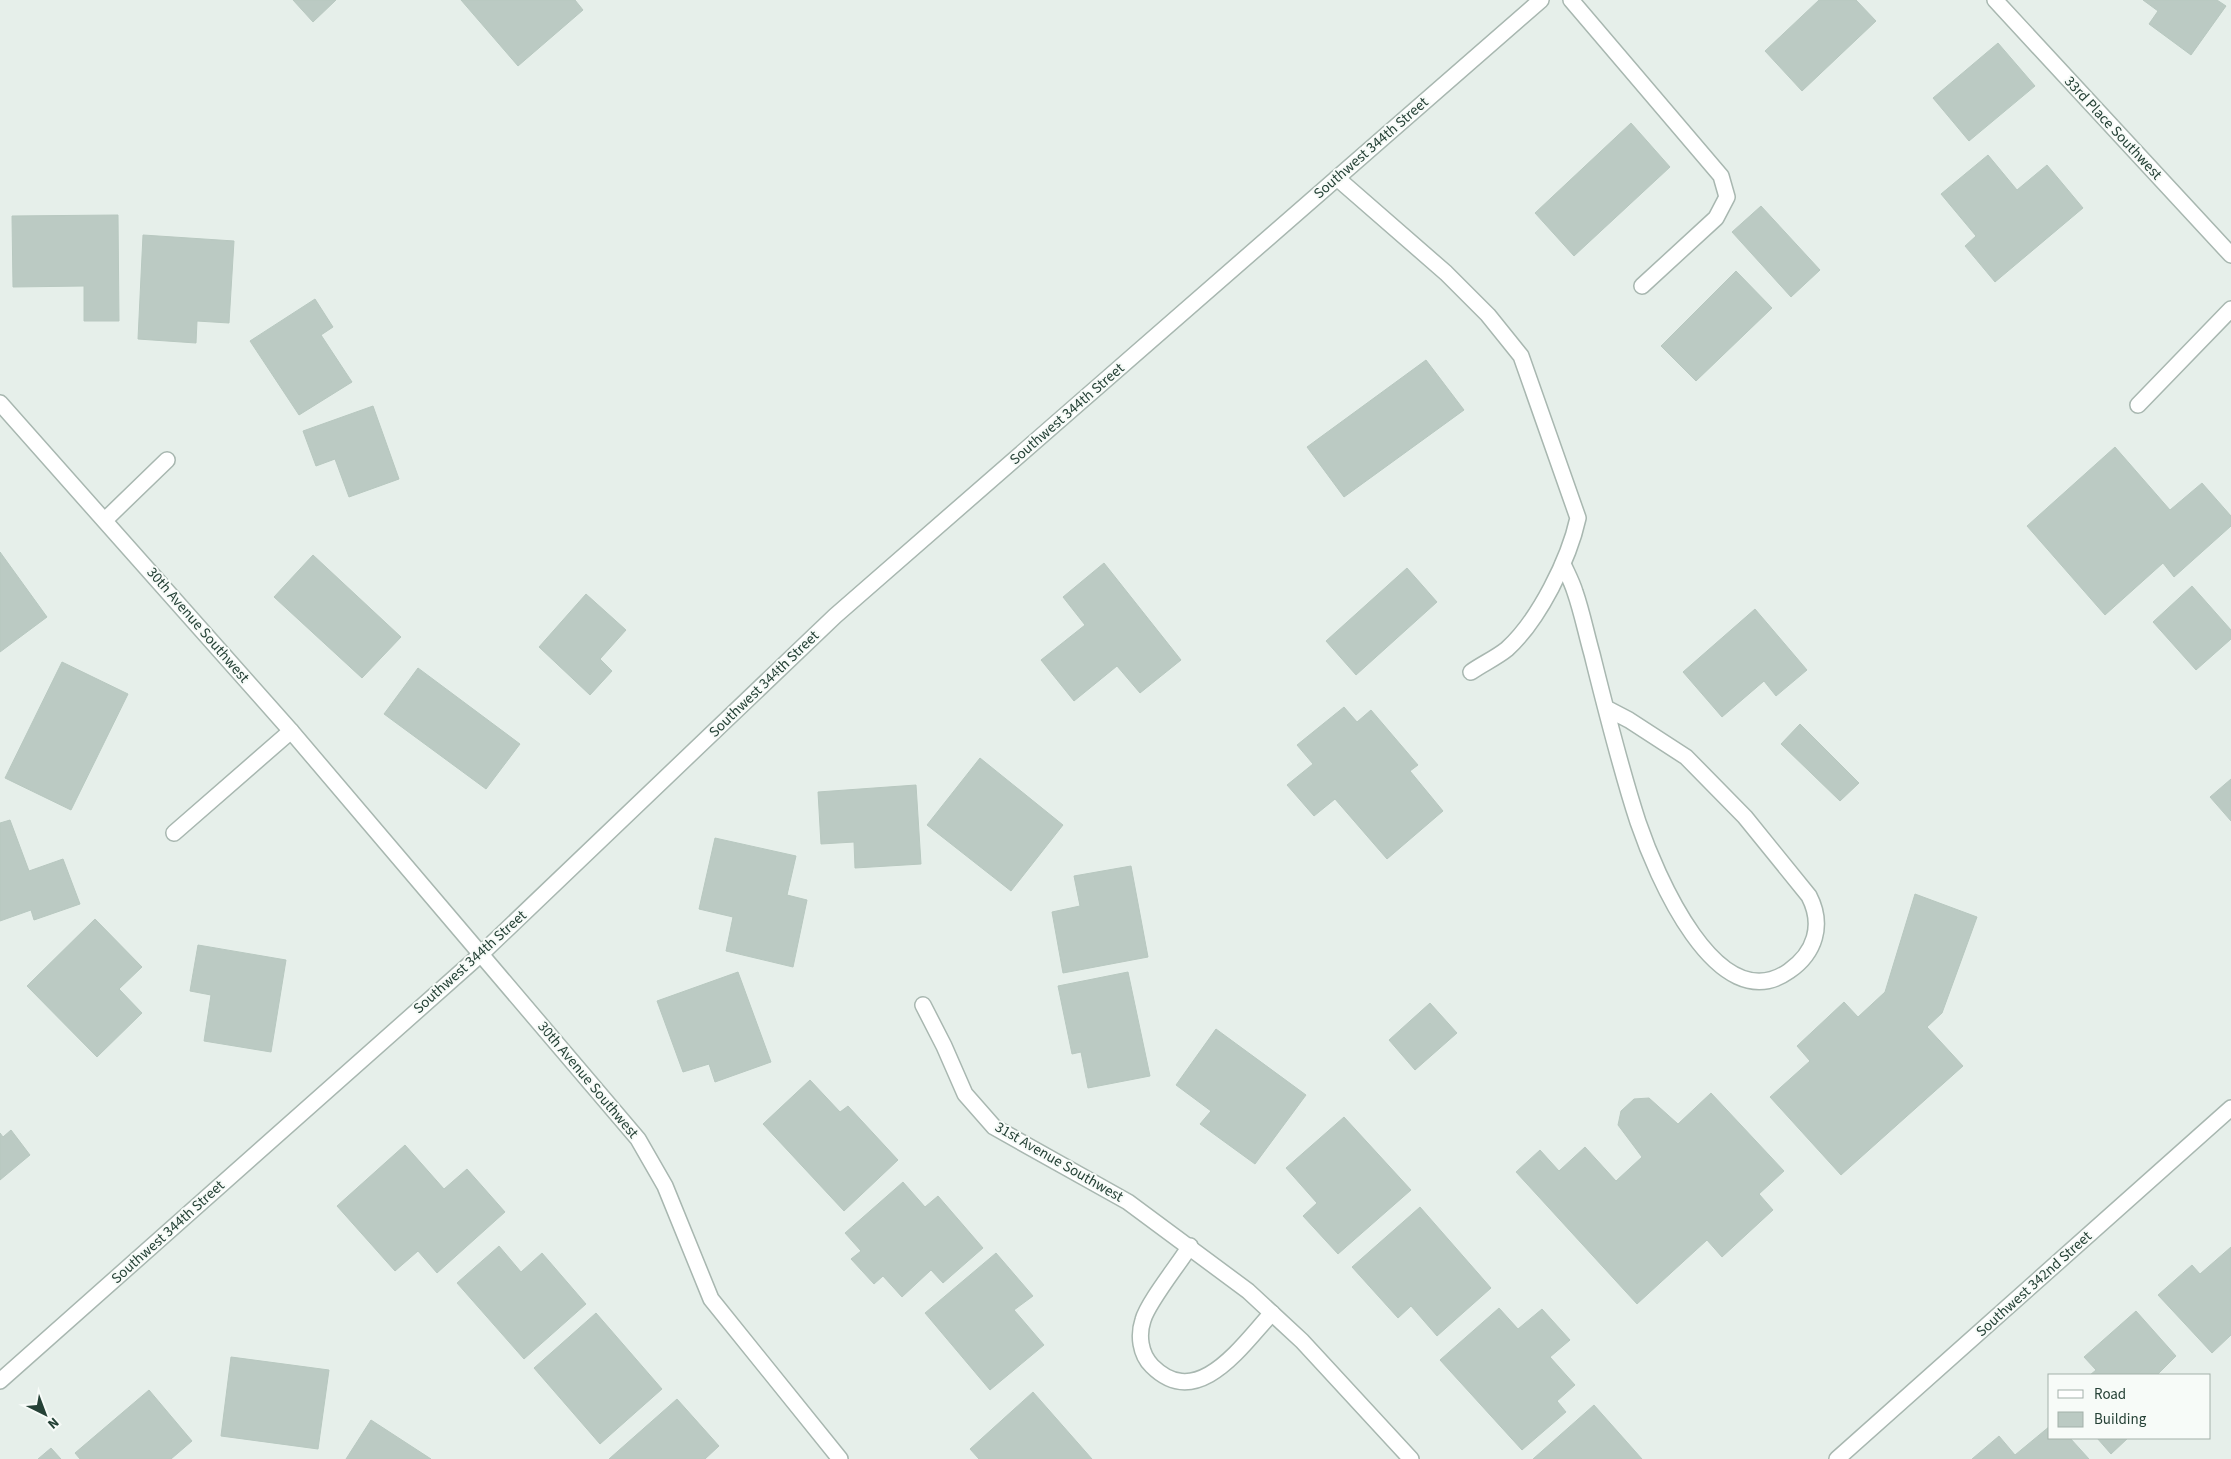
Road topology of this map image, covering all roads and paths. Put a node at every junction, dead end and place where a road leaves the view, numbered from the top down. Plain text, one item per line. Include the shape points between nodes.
1 (1540, 0) edge
2 (1571, 0) edge
3 (1995, 0) edge
4 (1337, 178) junction
5 (2231, 255) edge
6 (1642, 286) dead end
7 (2231, 309) edge
8 (0, 403) edge
9 (2138, 405) dead end
10 (167, 460) dead end
11 (104, 520) junction
12 (1563, 564) junction
13 (1471, 672) dead end
14 (1606, 708) junction
15 (291, 731) junction
16 (174, 833) dead end
17 (480, 955) junction
18 (923, 1005) dead end
19 (2231, 1108) edge
20 (1190, 1246) junction
21 (1272, 1313) junction
22 (0, 1381) edge
23 (840, 1459) edge
24 (1411, 1459) edge
25 (1837, 1459) edge

1 - 4 street, Southwest 344th Street
2 - 6 street via 1721,176 1727,196 1716,218
3 - 5 street, 33rd Place Southwest
4 - 12 street via 1446,273 1488,315 1521,356 1578,518
4 - 17 street, Southwest 344th Street via 835,616
7 - 9 street
8 - 11 street, 30th Avenue Southwest
10 - 11 street
11 - 15 street, 30th Avenue Southwest
12 - 13 street via 1518,636 1506,649
12 - 14 street via 1575,591
14 - 14 street via 1638,823 1676,911 1713,959 1732,974 1753,982 1778,979 1792,970 1813,944 1818,926 1815,907 1809,896 1745,816 1686,757
15 - 16 street
15 - 17 street, 30th Avenue Southwest
17 - 22 street, Southwest 344th Street
17 - 23 street, 30th Avenue Southwest via 638,1139 665,1186 711,1299
18 - 20 street, 31st Avenue Southwest via 965,1094 994,1127 1128,1202
19 - 25 street, Southwest 342nd Street
20 - 21 street, 31st Avenue Southwest via 1248,1290
20 - 21 street via 1143,1318 1142,1350 1162,1376 1177,1382 1209,1377
21 - 24 street, 31st Avenue Southwest

